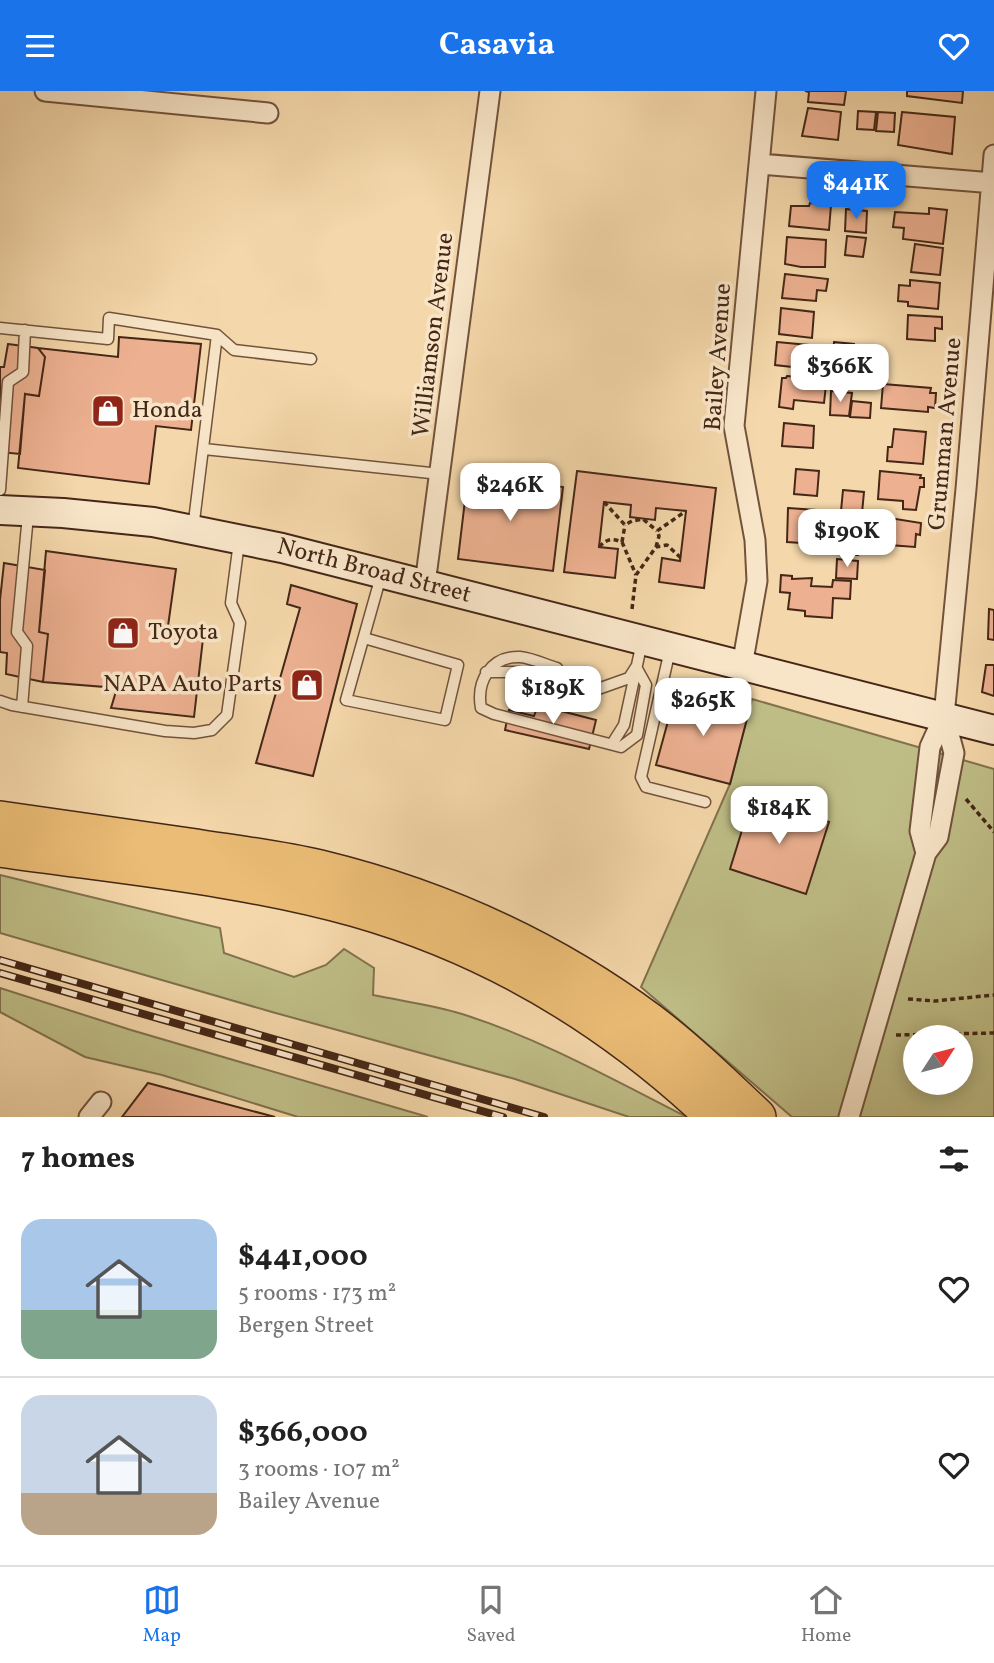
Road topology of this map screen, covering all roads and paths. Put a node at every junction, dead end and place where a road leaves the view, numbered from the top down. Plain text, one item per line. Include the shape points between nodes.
1 (45, 91) edge
2 (490, 91) edge
3 (766, 91) edge
4 (268, 113) dead end
5 (994, 155) edge
6 (760, 164) junction
7 (993, 183) edge
8 (0, 328) edge
9 (25, 330) junction
10 (217, 335) junction
11 (311, 359) dead end
12 (204, 449) junction
13 (441, 474) junction
14 (0, 489) edge
15 (604, 502) dead end
16 (0, 509) edge
17 (28, 511) junction
18 (686, 511) dead end
19 (625, 525) junction
20 (192, 529) junction
21 (657, 531) junction
22 (239, 538) junction
23 (622, 542) junction
24 (599, 547) dead end
25 (656, 547) junction
26 (681, 558) dead end
27 (382, 572) junction
28 (636, 576) junction
29 (425, 584) junction
30 (632, 609) dead end
31 (364, 638) junction
32 (670, 648) junction
33 (639, 654) junction
34 (742, 666) junction
35 (485, 672) junction
36 (563, 680) junction
37 (0, 701) edge
38 (22, 707) junction
39 (944, 716) junction
40 (994, 730) edge
41 (611, 744) junction
42 (961, 794) dead end
43 (705, 802) dead end
44 (0, 820) edge
45 (994, 832) edge
46 (0, 848) edge
47 (994, 995) edge
48 (908, 999) dead end
49 (994, 1033) edge
50 (897, 1035) dead end
51 (715, 1117) edge
52 (757, 1117) edge
53 (849, 1117) edge

1 - 4 street
2 - 13 street, Williamson Avenue
3 - 6 street, Bailey Avenue
5 - 7 street, Grumman Avenue
6 - 7 street
6 - 34 street, Bailey Avenue via 734,426 755,540 757,581
7 - 39 street, Grumman Avenue
8 - 9 lane
9 - 10 lane via 108,339 109,318
9 - 14 lane via 23,372 8,382
10 - 11 lane via 234,349
10 - 12 lane
12 - 13 lane
12 - 20 lane
13 - 29 street, Williamson Avenue
15 - 19 path
16 - 17 main road, North Broad Street
17 - 20 main road, North Broad Street
17 - 38 lane via 17,632 27,646
18 - 21 path
19 - 21 path via 643,519
19 - 23 path
20 - 22 main road, North Broad Street
21 - 25 path
22 - 27 main road, North Broad Street
22 - 38 lane via 231,603 240,623 227,715 212,730 165,731
23 - 24 path via 606,540
23 - 28 path
25 - 26 path via 667,545
25 - 28 path
27 - 29 main road, North Broad Street
27 - 31 lane
28 - 30 path
29 - 33 main road, North Broad Street
31 - 31 lane via 346,699 445,720 458,665
32 - 33 main road, North Broad Street
32 - 34 main road, North Broad Street
32 - 43 lane via 642,782 646,787
33 - 36 lane via 629,678 598,689
33 - 41 lane via 624,725
33 - 41 lane via 646,685 637,735 621,747
34 - 39 main road, North Broad Street
35 - 36 lane
35 - 36 lane via 504,658 523,657 557,669
35 - 41 lane via 478,694 481,708
37 - 38 lane
39 - 40 main road, North Broad Street
39 - 53 street, Grumman Avenue via 930,747 920,831 926,853
42 - 45 path
44 - 52 highway via 317,868 457,912 557,961 619,1000 678,1045
46 - 51 highway via 285,891 423,930 490,958 585,1011 643,1053
47 - 48 path
49 - 50 path

